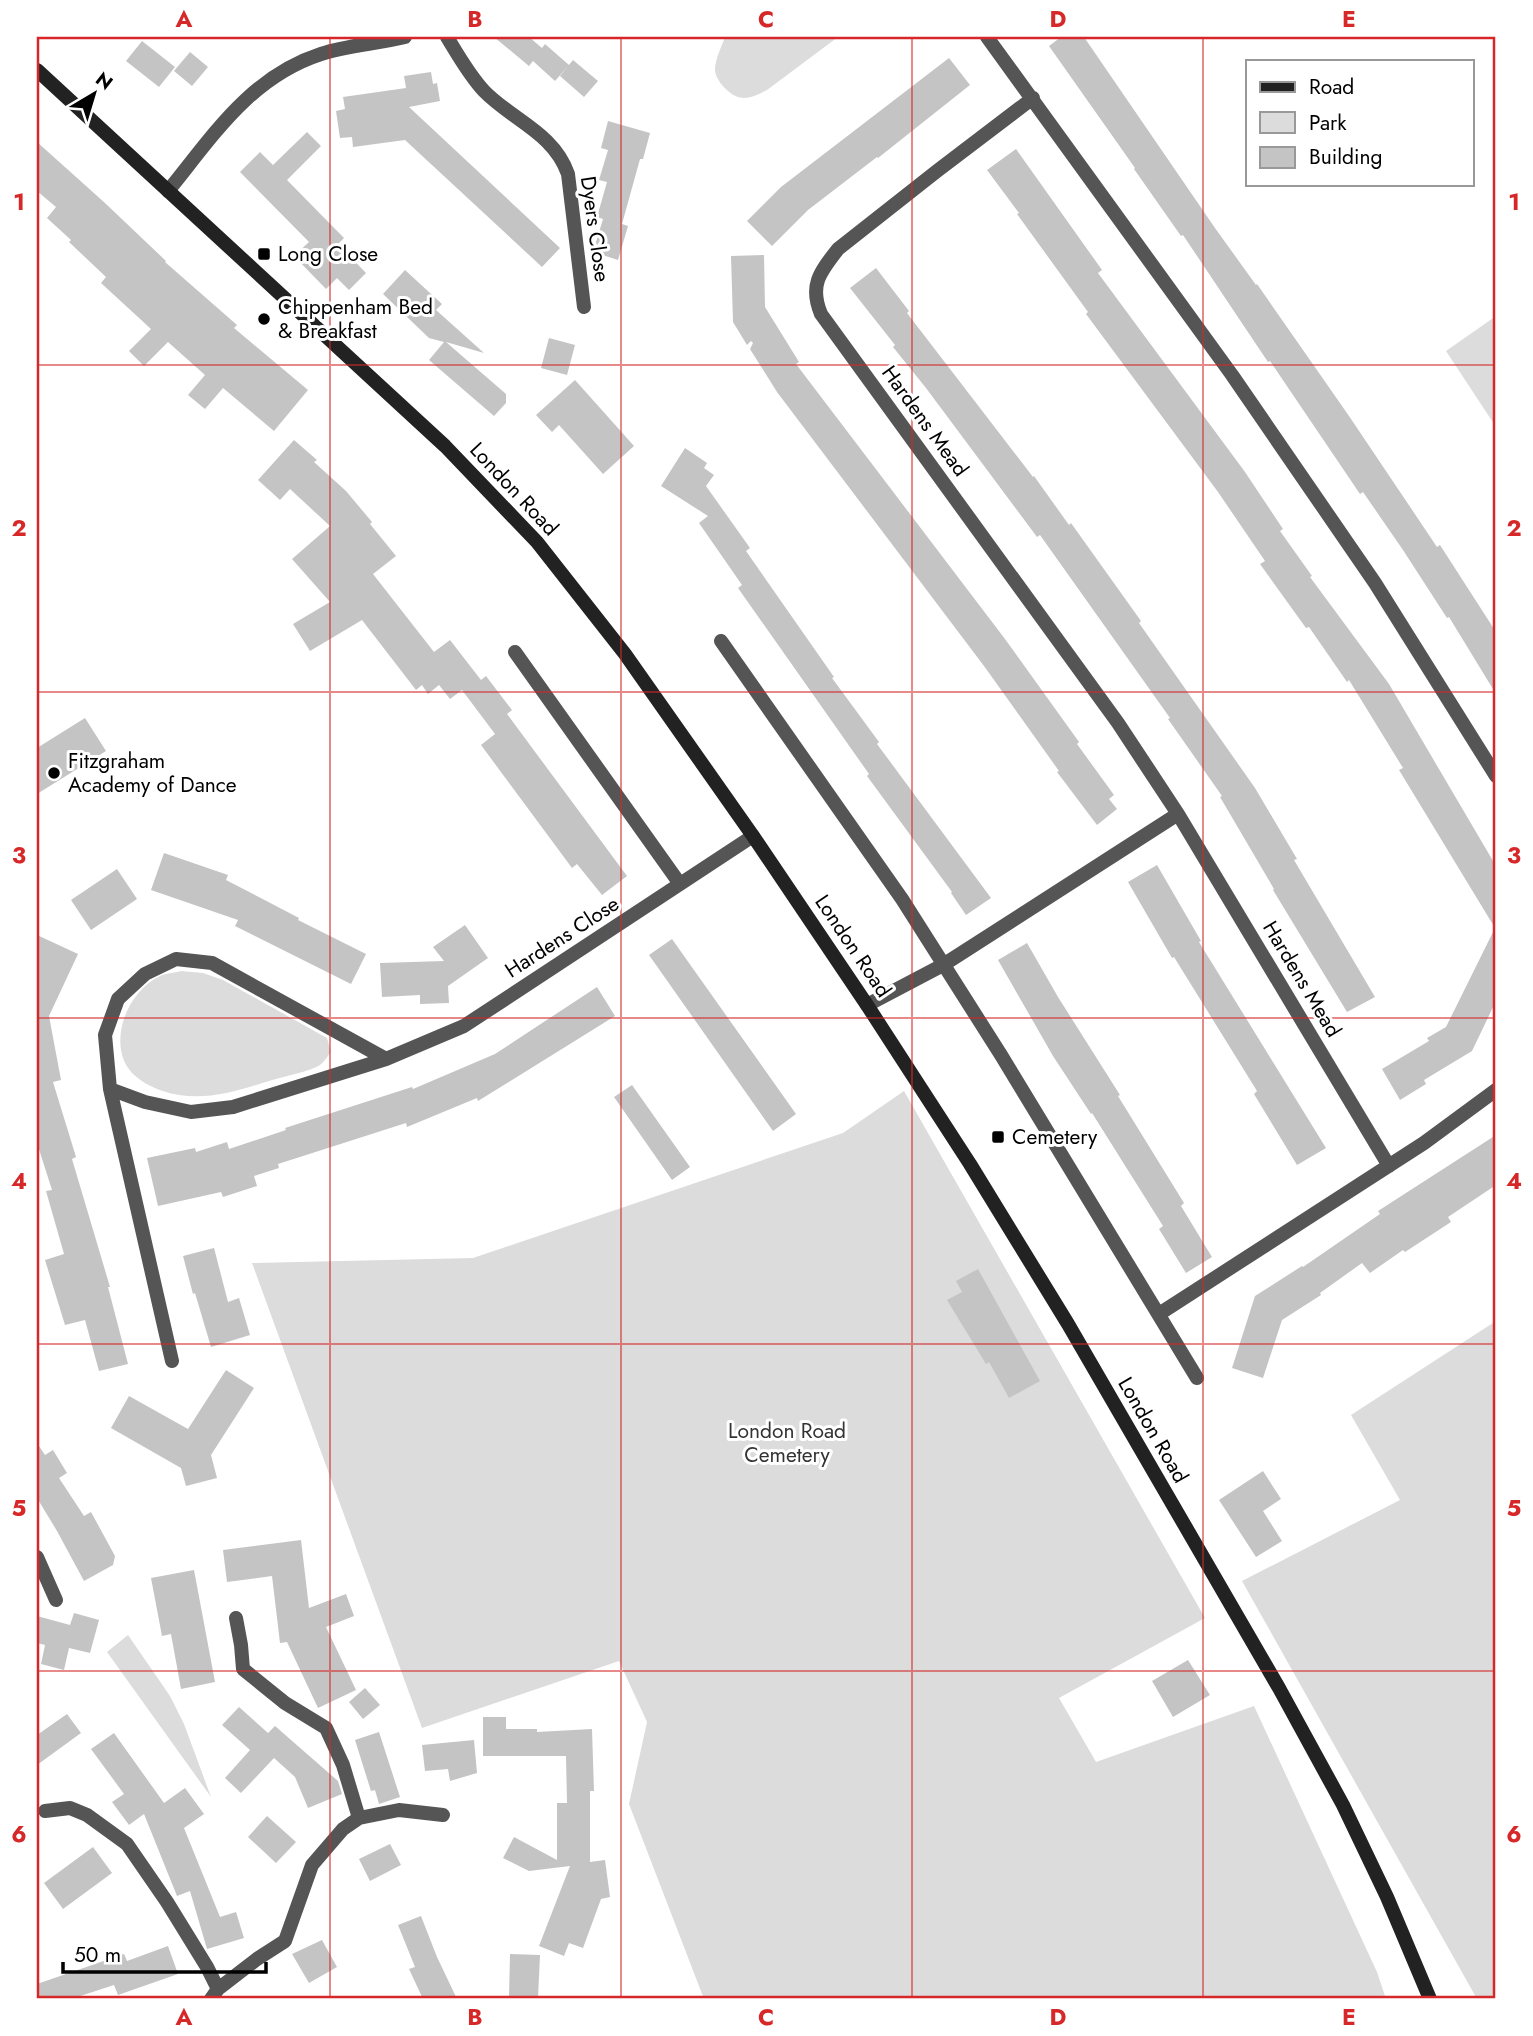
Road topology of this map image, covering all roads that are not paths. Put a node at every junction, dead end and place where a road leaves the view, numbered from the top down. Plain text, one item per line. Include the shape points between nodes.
1 (405, 37) edge
2 (447, 37) edge
3 (987, 37) edge
4 (343, 43) edge
5 (37, 70) edge
6 (1033, 99) junction
7 (168, 191) junction
8 (584, 307) dead end
9 (721, 641) dead end
10 (515, 652) dead end
11 (1496, 776) edge
12 (1178, 814) junction
13 (753, 836) junction
14 (680, 884) junction
15 (943, 965) junction
16 (867, 1005) junction
17 (386, 1059) junction
18 (110, 1089) junction
19 (1496, 1090) edge
20 (1389, 1166) junction
21 (1159, 1314) junction
22 (172, 1361) dead end
23 (1197, 1378) dead end
24 (39, 1566) edge
25 (56, 1600) dead end
26 (236, 1618) dead end
27 (45, 1811) dead end
28 (443, 1815) dead end
29 (359, 1818) junction
30 (214, 1994) edge
31 (1430, 1999) edge

1 - 4 street
2 - 8 street, Dyers Close via 485,92 547,141 563,162
3 - 6 street
4 - 7 street via 304,60 252,93
5 - 7 street, London Road
6 - 11 street via 1375,583
6 - 12 street, Hardens Mead via 847,240 821,272 814,292 816,302 1118,723
7 - 13 street, London Road via 444,446 537,542 625,654
9 - 15 street
10 - 14 street
12 - 15 street
12 - 20 street, Hardens Mead
13 - 14 street, Hardens Close
13 - 16 street, London Road
14 - 17 street, Hardens Close via 464,1026
15 - 16 street
15 - 21 street
16 - 31 street, London Road via 1068,1324 1279,1688 1343,1805
17 - 18 street, Hardens Close via 233,1107 191,1112
17 - 18 street via 212,963 176,959 145,974 118,999 105,1035
18 - 22 street
19 - 20 street
20 - 21 street
21 - 23 street
24 - 25 street
26 - 29 street via 243,1669 326,1728 344,1765
27 - 30 street via 70,1808 127,1844 207,1967
28 - 29 street via 399,1810
29 - 30 street via 343,1829 312,1865 285,1941

